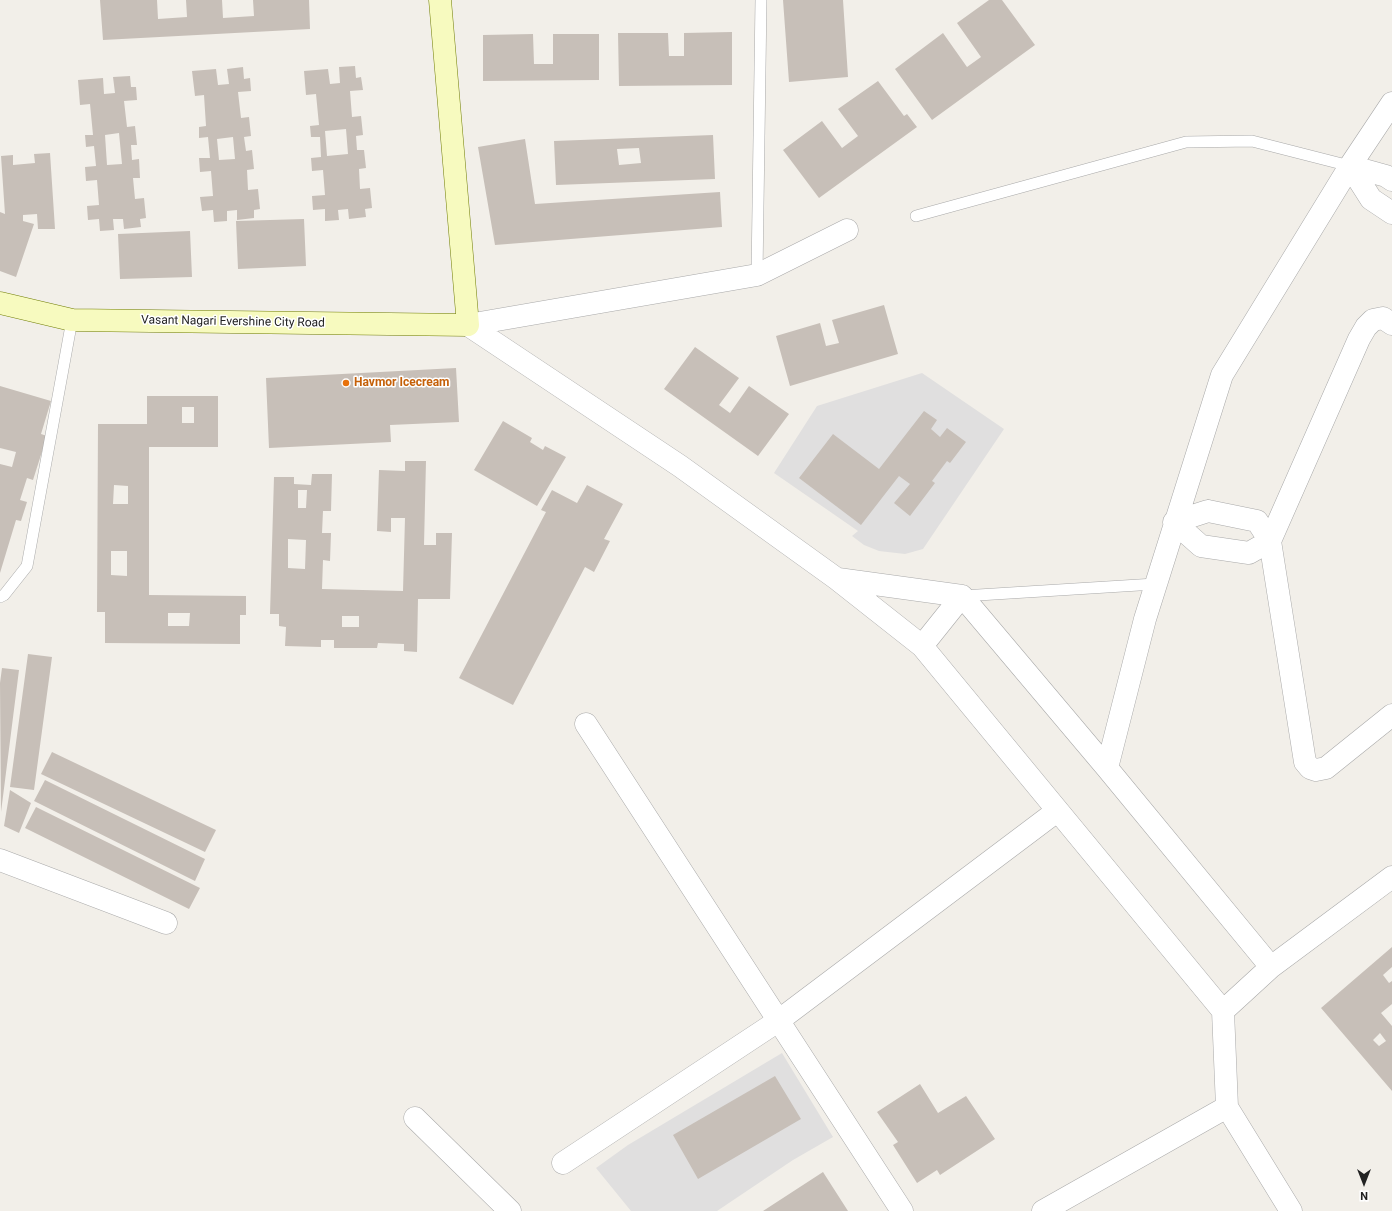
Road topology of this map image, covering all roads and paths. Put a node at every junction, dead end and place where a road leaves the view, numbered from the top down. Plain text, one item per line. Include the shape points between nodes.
1 (440, 0) edge
2 (761, 0) edge
3 (1392, 103) edge
4 (1350, 166) junction
5 (1392, 180) edge
6 (1392, 213) edge
7 (916, 216) dead end
8 (846, 230) dead end
9 (757, 275) junction
10 (0, 303) edge
11 (72, 320) junction
12 (1392, 324) edge
13 (468, 325) junction
14 (1174, 522) junction
15 (1270, 541) junction
16 (837, 579) junction
17 (1155, 584) junction
18 (962, 596) junction
19 (0, 597) edge
20 (922, 646) junction
21 (1392, 715) edge
22 (586, 724) dead end
23 (1107, 768) junction
24 (1057, 811) junction
25 (0, 860) edge
26 (1392, 878) edge
27 (166, 923) dead end
28 (1271, 968) junction
29 (1223, 1011) junction
30 (778, 1021) junction
31 (1227, 1107) junction
32 (415, 1118) dead end
33 (563, 1162) dead end
34 (510, 1211) edge
35 (902, 1211) edge
36 (1043, 1211) edge
37 (1290, 1211) edge

1 - 13 street
2 - 9 lane
3 - 4 street
4 - 5 street
4 - 6 street via 1371,199
4 - 7 lane via 1252,141 1186,142
4 - 14 street via 1222,375
8 - 9 street
9 - 13 street
10 - 11 street, Vasant Nagari Evershine City Road
11 - 13 street, Vasant Nagari Evershine City Road
11 - 19 lane via 27,566
12 - 15 street via 1383,318 1373,320 1359,339
13 - 16 street via 680,466
14 - 15 street via 1201,546 1249,553
14 - 15 street via 1208,511 1257,521
14 - 17 street
15 - 21 street via 1305,762 1316,770 1326,768
16 - 18 street
16 - 20 street
17 - 18 lane
17 - 23 street
18 - 20 street
18 - 23 street
20 - 24 street
22 - 30 street
23 - 28 street
24 - 29 street
24 - 30 street
25 - 27 street
26 - 28 street
28 - 29 street
29 - 31 street
30 - 33 street
30 - 35 street
31 - 36 street
31 - 37 street
32 - 34 street

